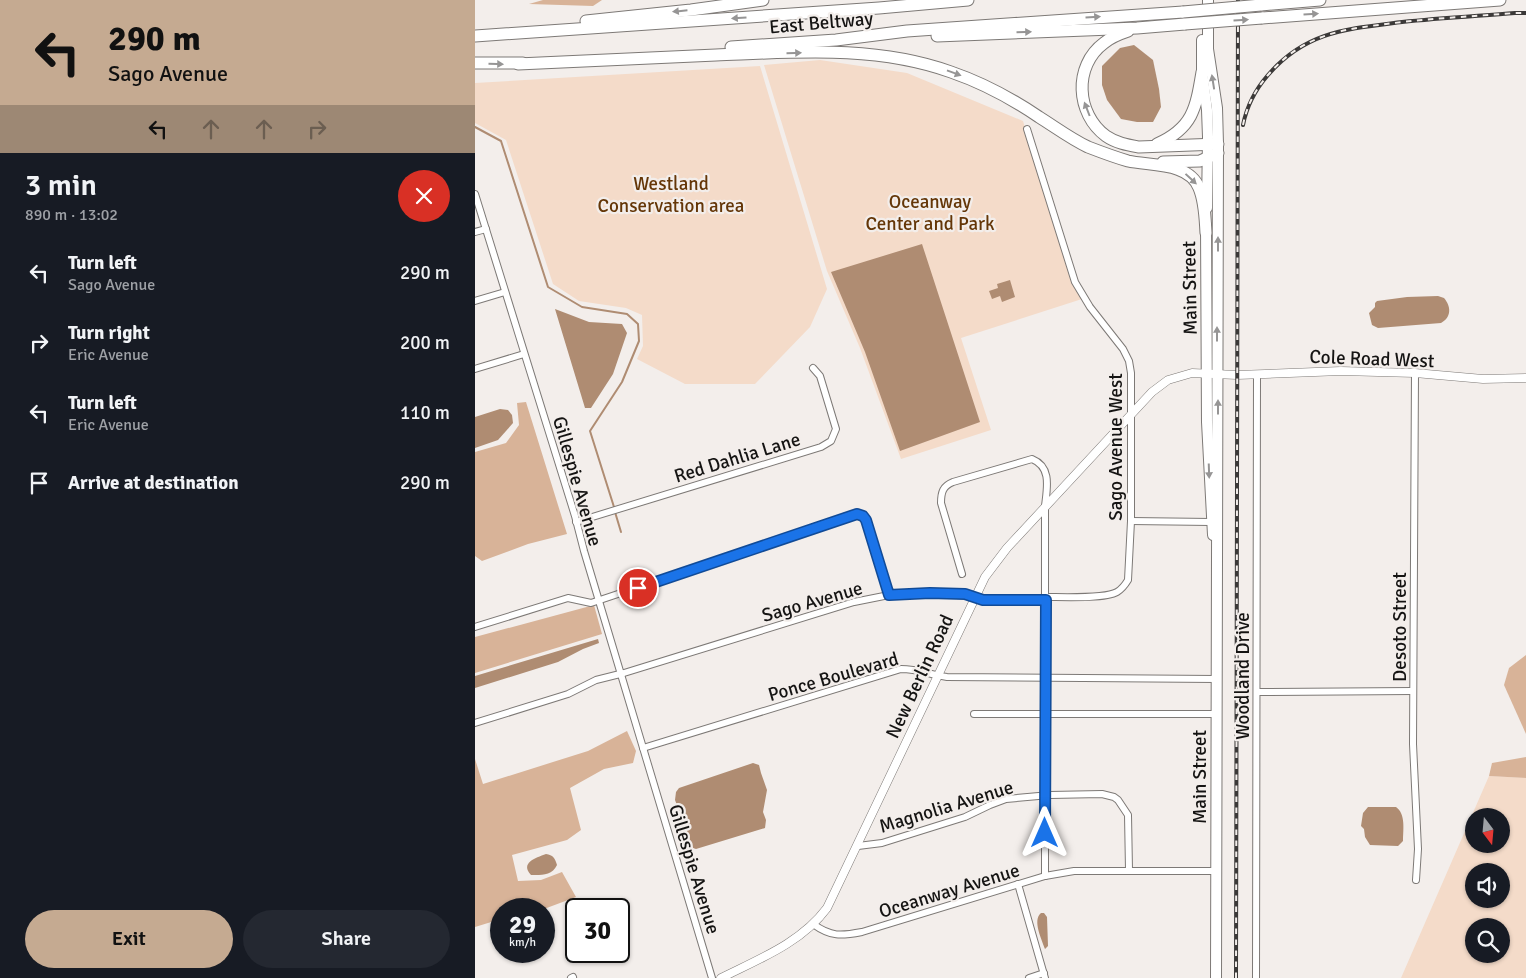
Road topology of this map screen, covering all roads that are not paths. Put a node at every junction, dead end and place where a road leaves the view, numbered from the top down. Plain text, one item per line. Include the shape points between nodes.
1 (763, 0) edge
2 (776, 0) edge
3 (968, 0) edge
4 (1202, 0) edge
5 (1208, 0) edge
6 (1320, 0) edge
7 (1500, 0) edge
8 (737, 4) junction
9 (1137, 28) junction
10 (479, 36) edge
11 (836, 40) junction
12 (475, 63) edge
13 (518, 64) junction
14 (1202, 72) junction
15 (1027, 129) dead end
16 (1153, 146) junction
17 (1213, 150) junction
18 (1129, 161) junction
19 (475, 194) edge
20 (486, 229) junction
21 (475, 232) edge
22 (1206, 233) junction
23 (505, 292) junction
24 (475, 301) edge
25 (524, 354) junction
26 (813, 368) dead end
27 (475, 369) edge
28 (1415, 373) junction
29 (1212, 374) junction
30 (1257, 374) junction
31 (1526, 378) edge
32 (1130, 416) junction
33 (1045, 506) junction
34 (1131, 521) junction
35 (576, 522) junction
36 (1211, 522) junction
37 (962, 574) dead end
38 (1217, 576) junction
39 (1128, 580) joint
40 (889, 595) junction
41 (974, 598) junction
42 (1046, 598) junction
43 (598, 601) junction
44 (475, 627) edge
45 (621, 674) junction
46 (937, 676) junction
47 (1046, 678) junction
48 (1217, 679) junction
49 (1413, 691) junction
50 (1257, 692) junction
51 (974, 714) dead end
52 (1046, 714) junction
53 (1217, 714) junction
54 (475, 723) edge
55 (643, 748) junction
56 (1046, 796) junction
57 (858, 846) junction
58 (1129, 870) junction
59 (1217, 870) junction
60 (1045, 876) junction
61 (1415, 880) dead end
62 (1019, 884) junction
63 (813, 924) junction
64 (1045, 976) edge
65 (712, 978) edge
66 (721, 978) edge
67 (1029, 978) edge
68 (1216, 978) edge
69 (1256, 978) edge

1 - 8 highway
2 - 8 highway
3 -> 10 highway, East Beltway
4 - 14 main road, Main Street
17 -> 5 main road, Main Street via 1217,108 1208,48
11 -> 6 highway, East Beltway, bridge via 907,31
9 -> 7 highway, bridge
8 -> 10 highway
11 -> 9 highway
16 -> 9 highway via 1129,146 1107,136 1092,121 1082,96 1082,80 1096,50 1115,35
11 - 13 highway, East Beltway
12 -> 13 highway, East Beltway
13 -> 18 highway via 806,53 900,58 951,72 998,91 1083,144
14 - 16 highway via 1191,116 1179,132
14 - 17 main road, Main Street
15 - 32 street, Sago Avenue West via 1075,282 1129,361
16 - 17 highway
17 - 18 highway via 1200,161
17 - 22 main road, Main Street
29 -> 17 main road, Main Street
18 -> 22 highway via 1171,167 1190,175 1199,186 1203,200
19 - 20 street, Gillespie Avenue
20 - 21 street
20 - 23 street, Gillespie Avenue
22 - 29 main road, Main Street
23 - 24 street
23 - 25 street, Gillespie Avenue
25 - 27 street
25 - 35 street, Gillespie Avenue
26 - 35 street, Red Dahlia Lane via 820,376 836,429 831,441 821,447
28 - 30 street, Cole Road West
28 - 31 street, Cole Road West via 1483,379
28 - 49 street, Desoto Street
29 - 30 street, Cole Road West
29 - 32 street, New Berlin Road via 1192,374 1168,380
29 -> 36 main road, Main Street via 1208,462
38 -> 29 main road, Main Street via 1219,522
30 - 50 street, Woodland Drive
32 - 33 street, New Berlin Road
32 - 34 street, Sago Avenue West
33 - 37 street via 1045,469 1041,462 1032,459 947,484 941,494 941,503
33 - 41 street, New Berlin Road via 994,564
33 - 42 street
34 - 36 street
34 - 39 street, Sago Avenue West
35 - 43 street, Gillespie Avenue
36 - 38 main road, Main Street
38 - 48 main road, Main Street
39 - 42 street, Sago Avenue via 1116,593
40 - 41 street, Sago Avenue via 965,594
40 - 43 street via 866,520 857,514
40 - 45 street, Sago Avenue via 854,602
41 - 42 street, Sago Avenue
41 - 46 street, New Berlin Road
42 - 47 street
43 - 44 street via 591,603 568,598
43 - 45 street, Gillespie Avenue
45 - 54 street, Sago Avenue
45 - 55 street, Gillespie Avenue
46 - 47 street, Ponce Boulevard
46 - 55 street, Ponce Boulevard via 901,669
46 - 57 street, New Berlin Road
47 - 48 street, Ponce Boulevard
47 - 52 street
48 - 53 main road, Main Street
49 - 50 street
49 - 61 street, Desoto Street via 1418,849
50 - 69 street, Woodland Drive
51 - 52 street
52 - 53 street
52 - 56 street
53 - 59 main road, Main Street
55 - 65 street, Gillespie Avenue
56 - 57 street, Magnolia Avenue via 1006,799 965,817 882,843
56 - 58 street, Magnolia Avenue via 1102,794 1119,800 1130,822
56 - 60 street
57 - 63 street, New Berlin Road via 827,908
58 - 59 street, Oceanway Avenue
58 - 60 street, Oceanway Avenue via 1074,871
59 - 68 main road, Main Street
60 - 62 street, Oceanway Avenue
62 - 63 street, Oceanway Avenue via 842,936 829,934
62 - 64 street
63 - 66 street, New Berlin Road via 781,948
64 - 67 street

